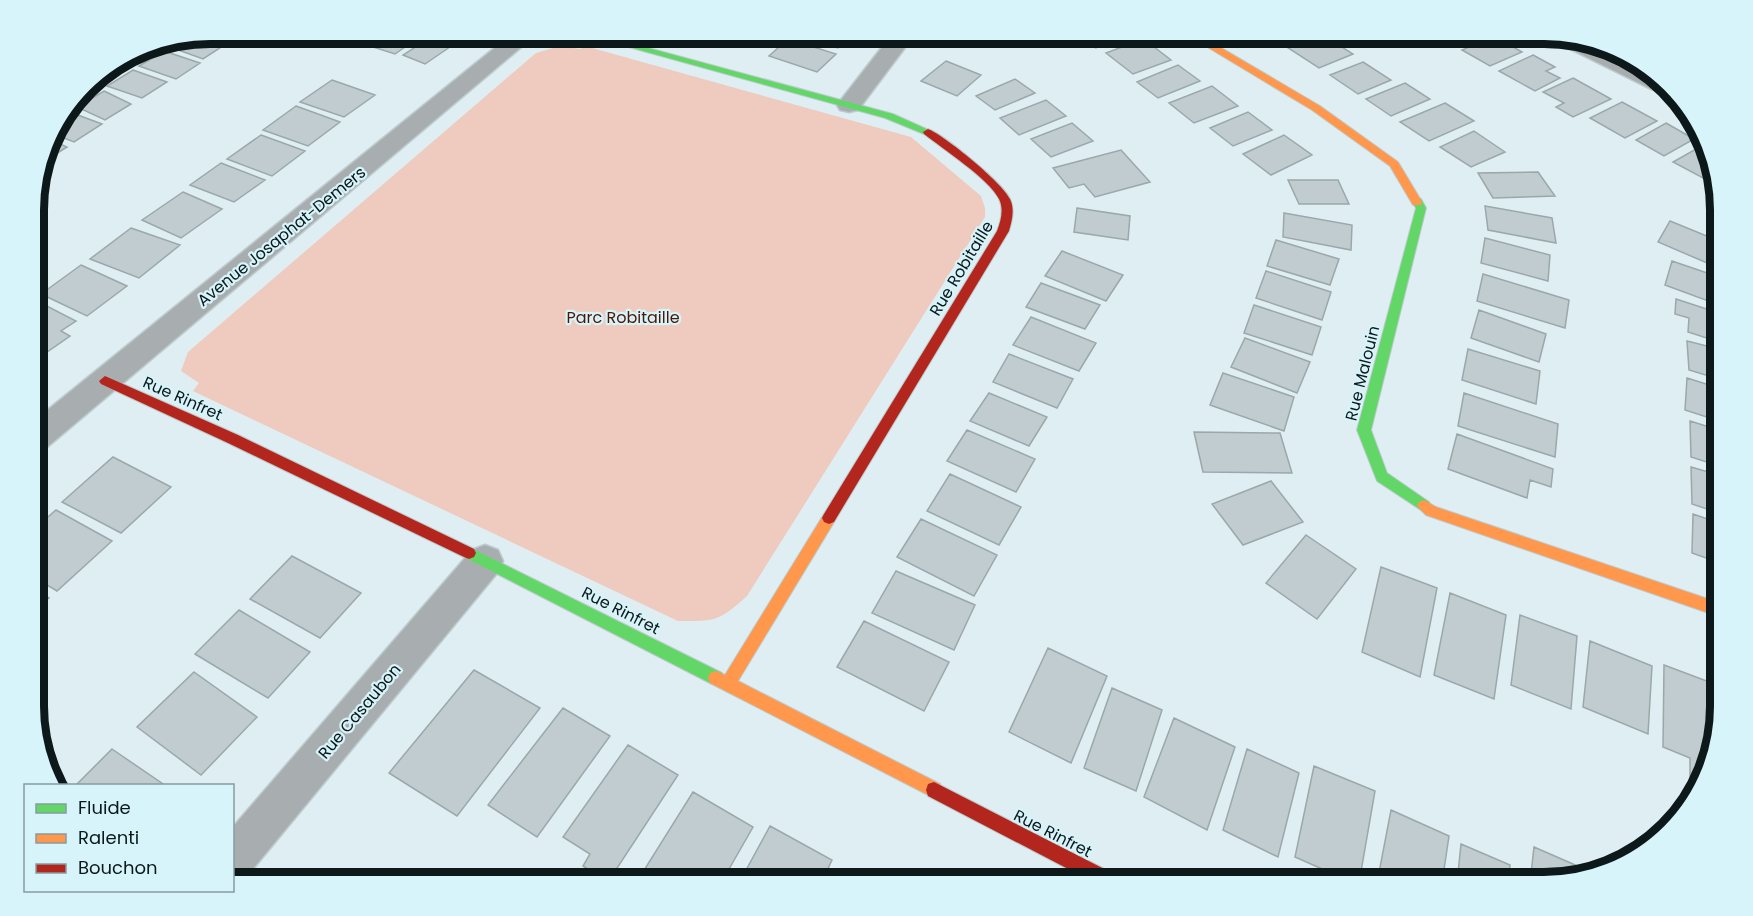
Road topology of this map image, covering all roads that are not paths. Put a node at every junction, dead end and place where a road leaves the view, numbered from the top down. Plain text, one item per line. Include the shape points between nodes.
1 (514, 44) edge
2 (624, 44) edge
3 (896, 44) edge
4 (1208, 44) edge
5 (1591, 50) edge
6 (1641, 75) edge
7 (849, 105) junction
8 (105, 381) junction
9 (44, 431) edge
10 (485, 561) junction
11 (1710, 607) edge
12 (728, 684) junction
13 (234, 859) edge
14 (1093, 872) edge

1 - 8 street, Avenue Josaphat-Demers
2 - 7 street, Rue Robitaille
3 - 7 street
4 - 11 street, Rue Malouin via 1316,108 1394,164 1421,208 1364,430 1382,477 1431,511
5 - 6 street
7 - 12 street, Rue Robitaille via 923,128 1000,191 1008,202 1008,218
8 - 9 street, Avenue Josaphat-Demers
8 - 10 street, Rue Rinfret
10 - 12 street, Rue Rinfret
10 - 13 street, Rue Casaubon
12 - 14 street, Rue Rinfret

